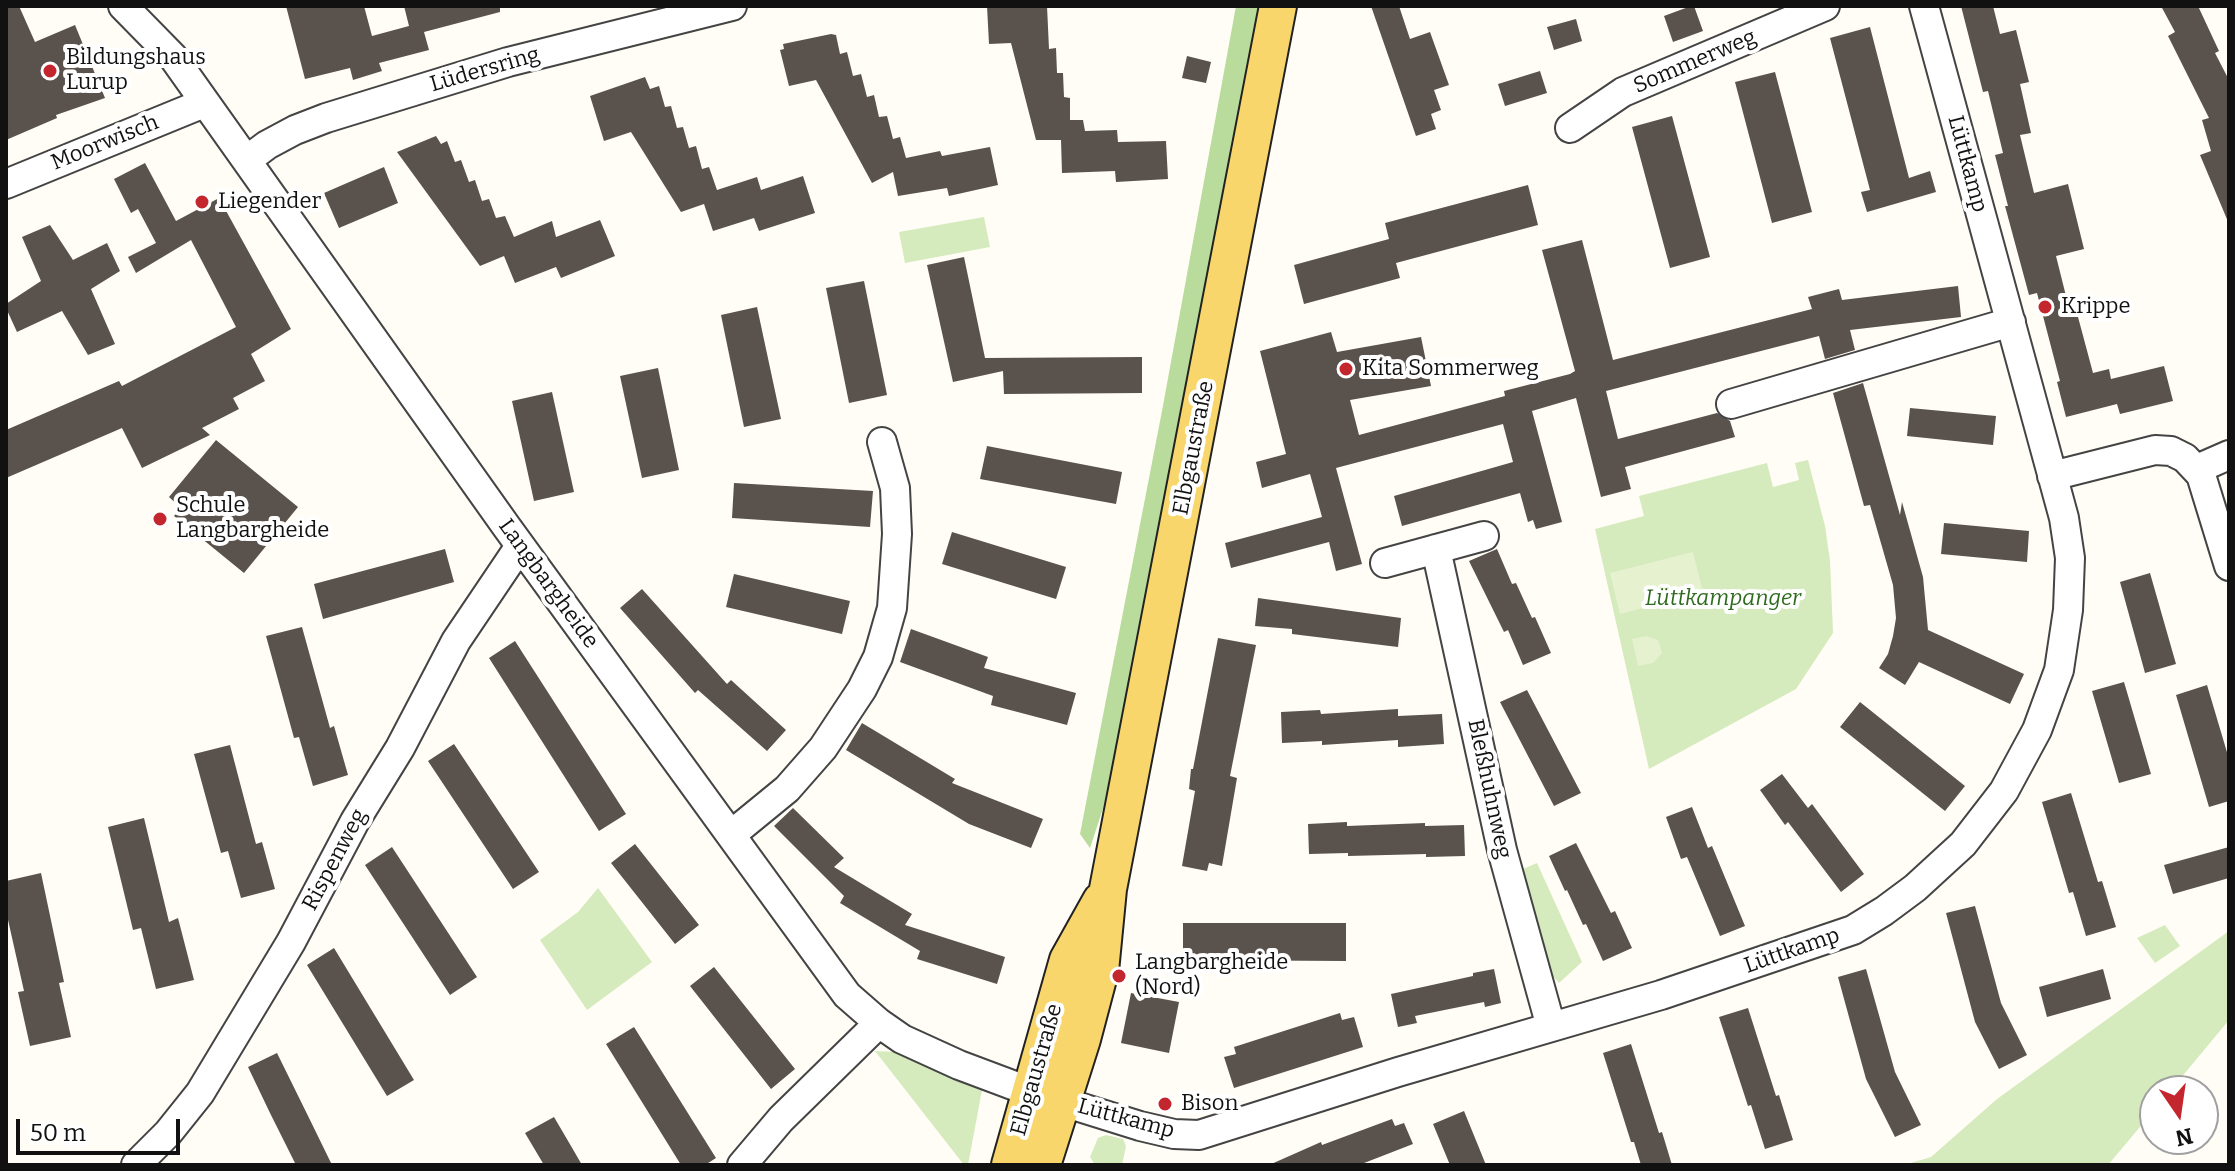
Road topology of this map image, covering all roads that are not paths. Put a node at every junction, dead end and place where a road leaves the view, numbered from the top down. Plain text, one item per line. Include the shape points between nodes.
1 (123, 6) edge
2 (732, 6) edge
3 (1278, 6) edge
4 (1825, 6) edge
5 (1924, 6) edge
6 (204, 103) junction
7 (1570, 128) dead end
8 (247, 160) junction
9 (6, 184) edge
10 (2011, 322) junction
11 (1731, 404) dead end
12 (882, 442) dead end
13 (2229, 455) edge
14 (2197, 469) junction
15 (2052, 476) junction
16 (1484, 536) dead end
17 (520, 546) junction
18 (1436, 549) junction
19 (1385, 563) dead end
20 (2229, 566) edge
21 (732, 834) junction
22 (879, 1023) junction
23 (1551, 1027) junction
24 (1047, 1097) junction
25 (136, 1165) edge
26 (742, 1165) edge
27 (1010, 1165) edge
28 (1042, 1165) edge

1 - 6 street, Langbargheide via 173,57
2 - 8 street, Lüdersring via 508,62 326,118
3 - 24 main road, Elbgaustraße via 1108,889 1100,971
4 - 7 street, Sommerweg via 1623,92
5 - 10 street, Lüttkamp
6 - 8 street, Langbargheide
6 - 9 street, Moorwisch
8 - 17 street, Langbargheide
10 - 11 street
10 - 15 street, Lüttkamp
12 - 21 street via 893,477 897,534 892,608 878,657 823,748 787,789
13 - 14 street
14 - 15 street via 2171,451 2155,450
14 - 20 street
15 - 23 street, Lüttkamp via 2070,558 2059,670 2037,730 2004,791 1963,844 1915,888 1853,930
16 - 18 street
17 - 21 street, Langbargheide
17 - 25 street, Rispenweg via 456,641 291,942 200,1093
18 - 19 street
18 - 23 street, Bleßhuhnweg via 1502,850
21 - 22 street, Langbargheide via 847,995
22 - 24 street, Langbargheide via 930,1054
22 - 26 street
23 - 24 street, Lüttkamp via 1199,1135 1140,1126
24 - 27 main road, Elbgaustraße
24 - 28 main road, Elbgaustraße

